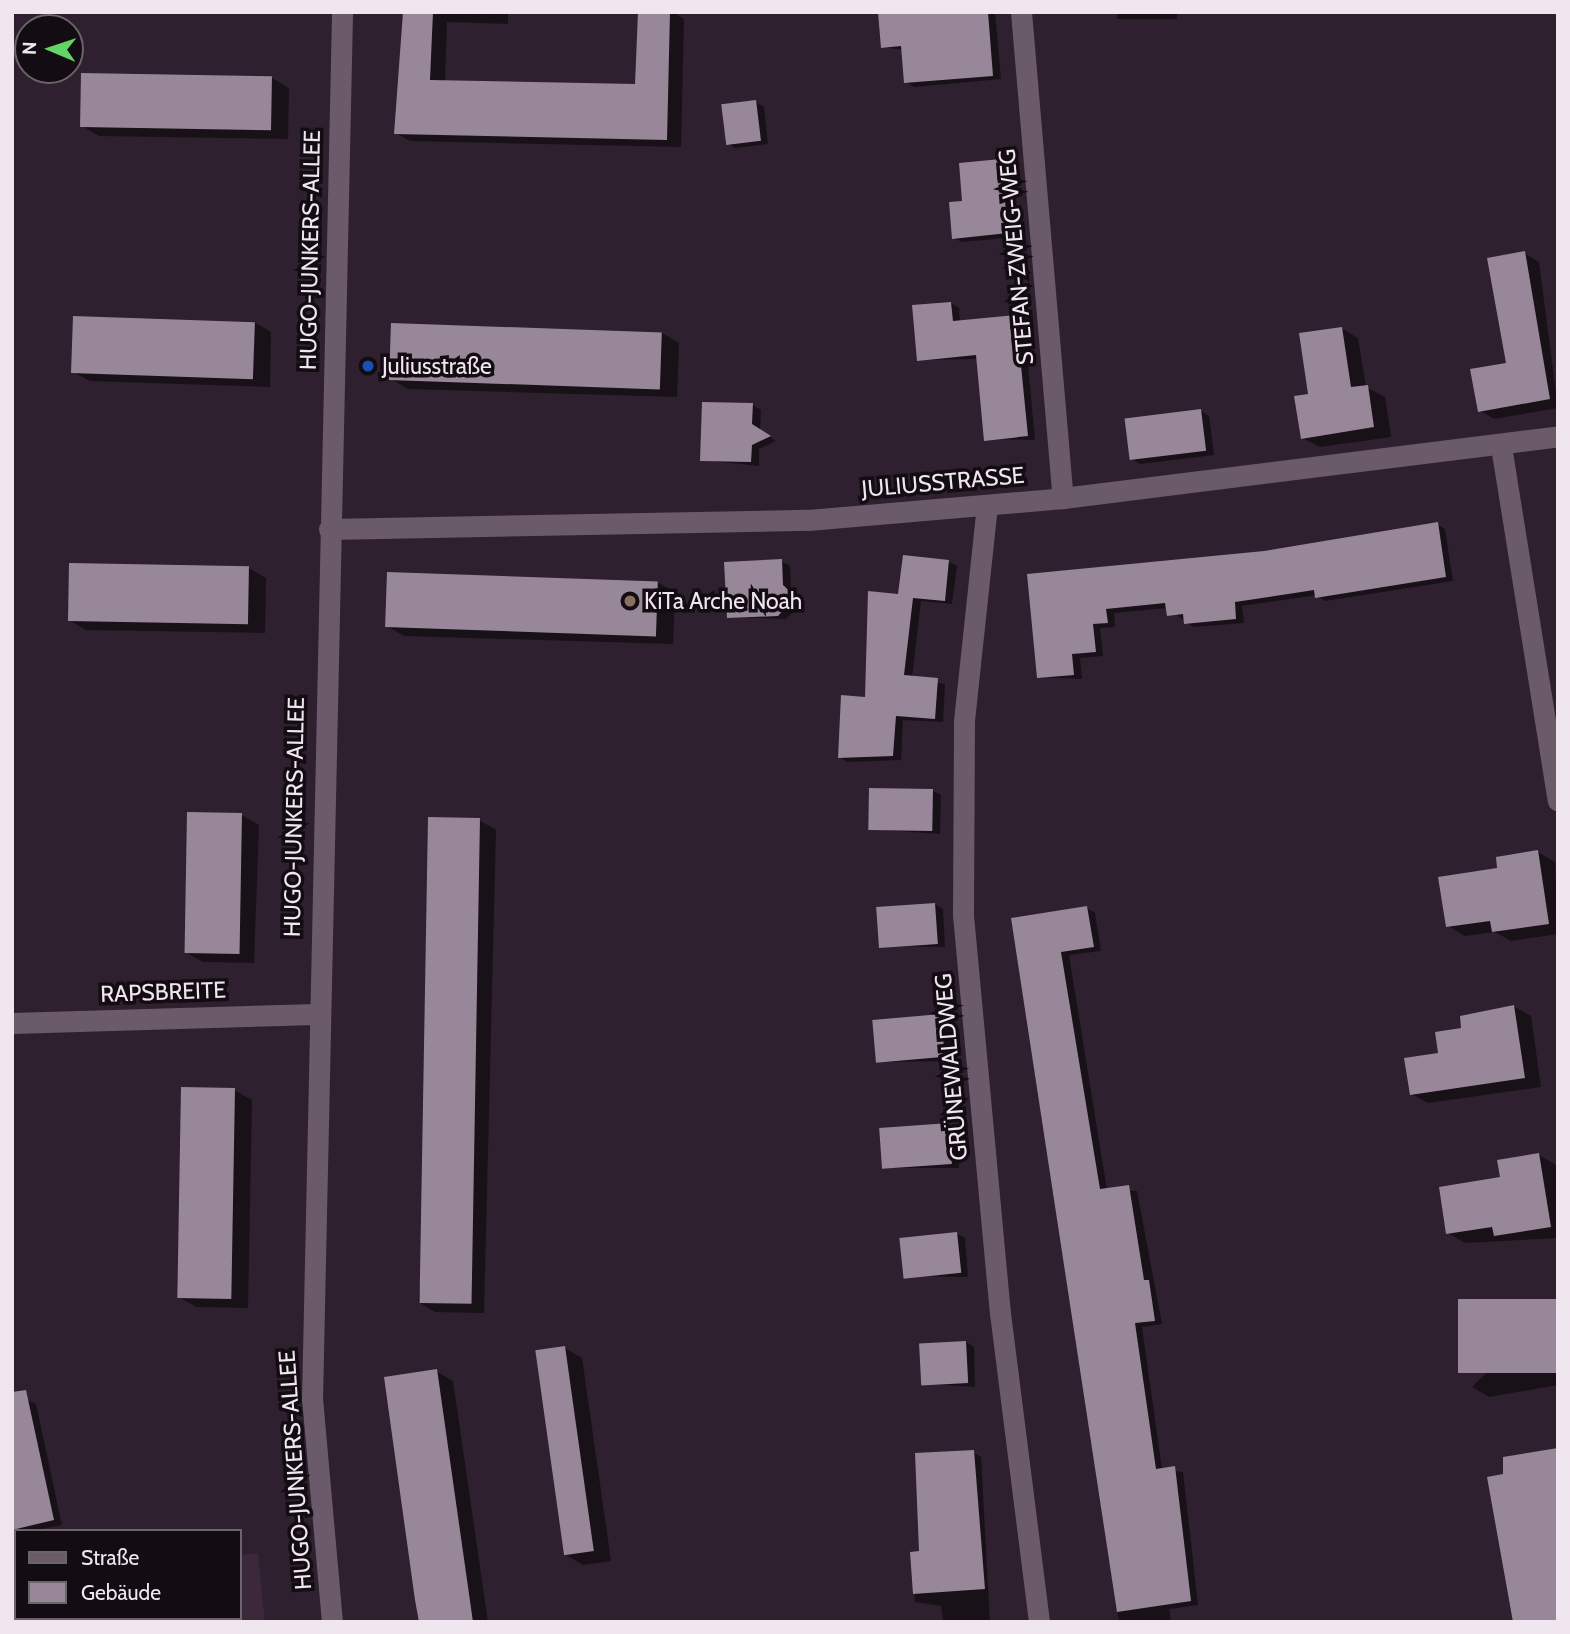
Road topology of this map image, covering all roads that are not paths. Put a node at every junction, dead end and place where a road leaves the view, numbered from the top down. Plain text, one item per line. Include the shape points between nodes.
1 (342, 12) edge
2 (1021, 12) edge
3 (1558, 436) edge
4 (1502, 446) junction
5 (1063, 498) junction
6 (987, 505) junction
7 (329, 529) junction
8 (1558, 800) edge
9 (316, 1014) junction
10 (12, 1023) edge
11 (332, 1622) edge
12 (1039, 1622) edge

1 - 7 street, HUGO-JUNKERS-ALLEE
2 - 5 street, STEFAN-ZWEIG-WEG
3 - 4 street, JULIUSSTRASSE
4 - 5 street, JULIUSSTRASSE
4 - 8 street
5 - 6 street, JULIUSSTRASSE
6 - 7 street, JULIUSSTRASSE via 808,520
6 - 12 street, GRÜNEWALDWEG via 964,722 963,915 1000,1313
7 - 9 street, HUGO-JUNKERS-ALLEE
9 - 10 street, RAPSBREITE
9 - 11 street, HUGO-JUNKERS-ALLEE via 312,1400

